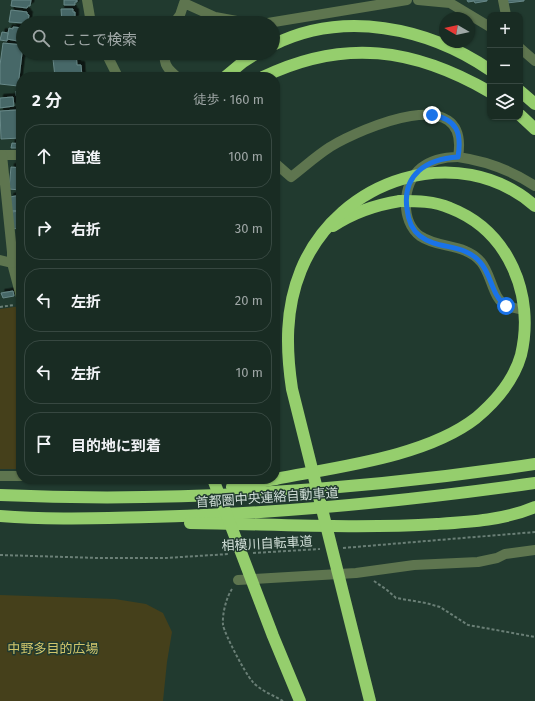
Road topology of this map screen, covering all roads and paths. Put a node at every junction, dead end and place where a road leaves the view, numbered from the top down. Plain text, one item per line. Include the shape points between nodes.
1 (87, 0) edge
2 (407, 0) edge
3 (418, 0) edge
4 (503, 0) edge
5 (182, 1) edge
6 (505, 12) edge
7 (90, 16) edge
8 (179, 16) edge
9 (213, 16) edge
10 (280, 21) edge
11 (487, 25) edge
12 (280, 42) edge
13 (523, 51) edge
14 (110, 60) edge
15 (165, 60) edge
16 (247, 60) edge
17 (535, 61) edge
18 (487, 68) edge
19 (116, 72) edge
20 (171, 72) edge
21 (231, 72) edge
22 (273, 72) edge
23 (487, 90) edge
24 (523, 94) edge
25 (535, 104) edge
26 (523, 118) edge
27 (535, 129) edge
28 (1, 155) edge
29 (16, 155) edge
30 (458, 157) junction
31 (280, 167) edge
32 (535, 186) edge
33 (535, 206) edge
34 (318, 238) junction
35 (0, 260) edge
36 (12, 263) junction
37 (16, 288) edge
38 (16, 302) edge
39 (0, 308) edge
40 (524, 310) junction
41 (535, 464) edge
42 (0, 476) edge
43 (16, 476) edge
44 (280, 478) edge
45 (535, 483) edge
46 (215, 484) edge
47 (249, 484) edge
48 (0, 495) edge
49 (188, 496) junction
50 (535, 507) edge
51 (0, 516) edge
52 (14, 517) junction
53 (535, 532) edge
54 (337, 548) dead end
55 (321, 549) dead end
56 (535, 550) edge
57 (250, 553) dead end
58 (234, 554) dead end
59 (0, 555) edge
60 (356, 573) junction
61 (238, 580) joint
62 (535, 637) edge
63 (283, 701) edge
64 (300, 701) edge
65 (370, 701) edge

1 - 7 street
2 - 10 street
3 - 11 street via 450,3
4 - 6 street
5 - 8 street
5 - 9 street
12 - 18 highway via 323,29 348,26 374,27 428,38 466,55
13 - 17 street
14 - 19 street
15 - 20 street
16 - 21 highway
22 - 23 highway via 316,58 379,53 440,67
24 - 25 highway
26 - 27 highway
28 - 29 street
28 - 36 street
30 - 31 street via 460,144 452,122 442,116 419,114 352,136 331,147 291,177
30 - 32 street via 474,159 505,169
30 - 40 street via 429,163 420,168 413,177 408,184 406,202 409,220 420,236 473,255 488,273 500,301 506,306
33 - 34 highway, bridge via 515,191 481,177 425,173 390,182 358,198 331,222
34 - 40 highway, bridge via 350,215 365,208 400,201 417,201 449,207 479,223 503,248 519,283
34 - 65 highway, bridge via 301,268 290,306 287,334 288,368
35 - 36 street
36 - 37 street
38 - 39 path
40 - 44 highway, bridge via 524,338 513,374 503,390 475,418 441,438 399,453
41 - 49 highway, 首都圏中央連絡自動車道, bridge via 455,476
42 - 43 street
45 - 52 highway, 首都圏中央連絡自動車道, bridge via 455,494 268,512 103,518
46 - 64 highway, bridge
47 - 49 highway
48 - 49 highway, 首都圏中央連絡自動車道 via 103,498
50 - 52 highway, bridge via 464,522 344,527 54,522
51 - 52 highway, 首都圏中央連絡自動車道
53 - 54 path
55 - 57 path, 相模川自転車道
56 - 60 street via 505,554 478,562 414,565
58 - 59 path, 相模川自転車道 via 166,558
60 - 61 street
60 - 62 path via 382,586 396,598 440,607 468,625
61 - 63 path via 230,592 224,612 223,625 227,637 252,681 262,690

